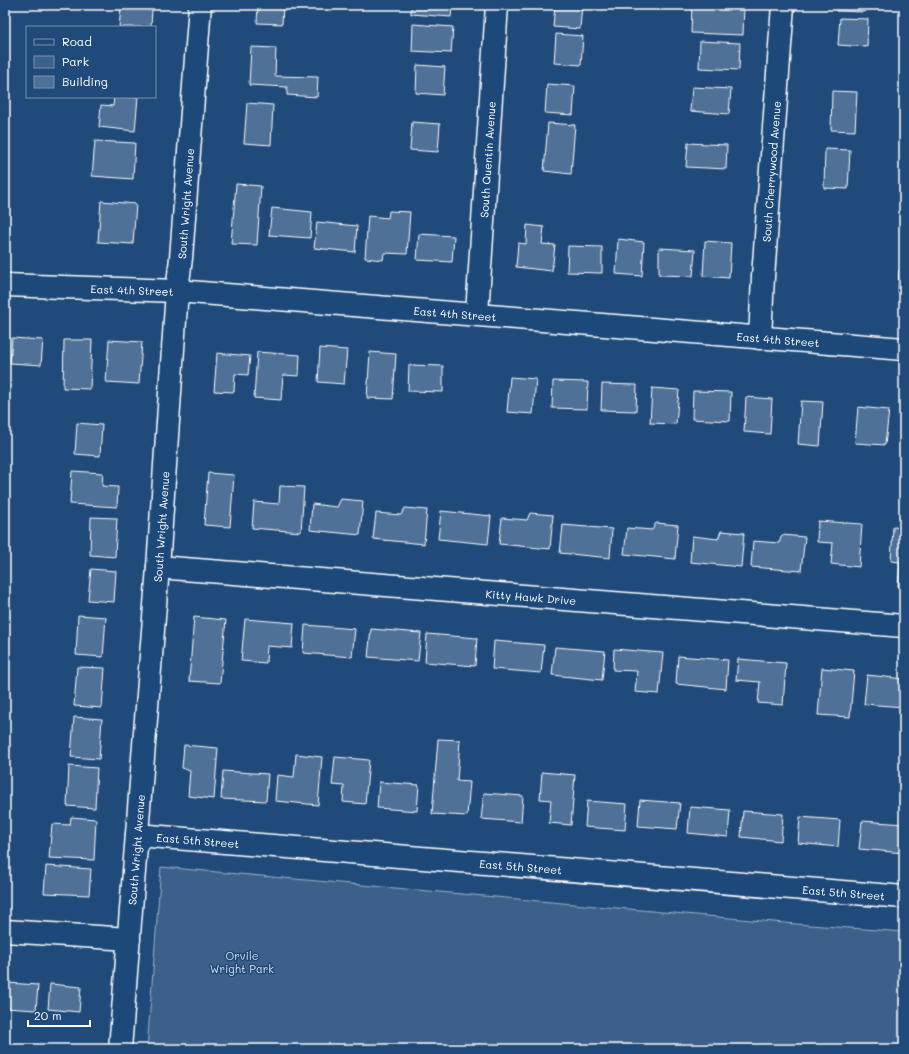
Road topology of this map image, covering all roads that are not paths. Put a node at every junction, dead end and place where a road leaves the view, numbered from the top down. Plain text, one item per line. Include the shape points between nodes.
1 (200, 5) edge
2 (497, 5) edge
3 (783, 5) edge
4 (5, 285) edge
5 (177, 291) junction
6 (477, 314) junction
7 (760, 338) junction
8 (904, 349) edge
9 (158, 567) junction
10 (904, 626) edge
11 (137, 835) junction
12 (904, 897) edge
13 (5, 931) edge
14 (129, 939) junction
15 (120, 1049) edge

1 - 5 street, South Wright Avenue
2 - 6 street, South Quentin Avenue
3 - 7 street, South Cherrywood Avenue via 762,276
4 - 5 street, East 4th Street
5 - 6 street, East 4th Street
5 - 9 street, South Wright Avenue
6 - 7 street, East 4th Street
7 - 8 street, East 4th Street
9 - 10 street, Kitty Hawk Drive
9 - 11 street, South Wright Avenue
11 - 12 street, East 5th Street
11 - 14 street, South Wright Avenue
13 - 14 street
14 - 15 street, South Wright Avenue

